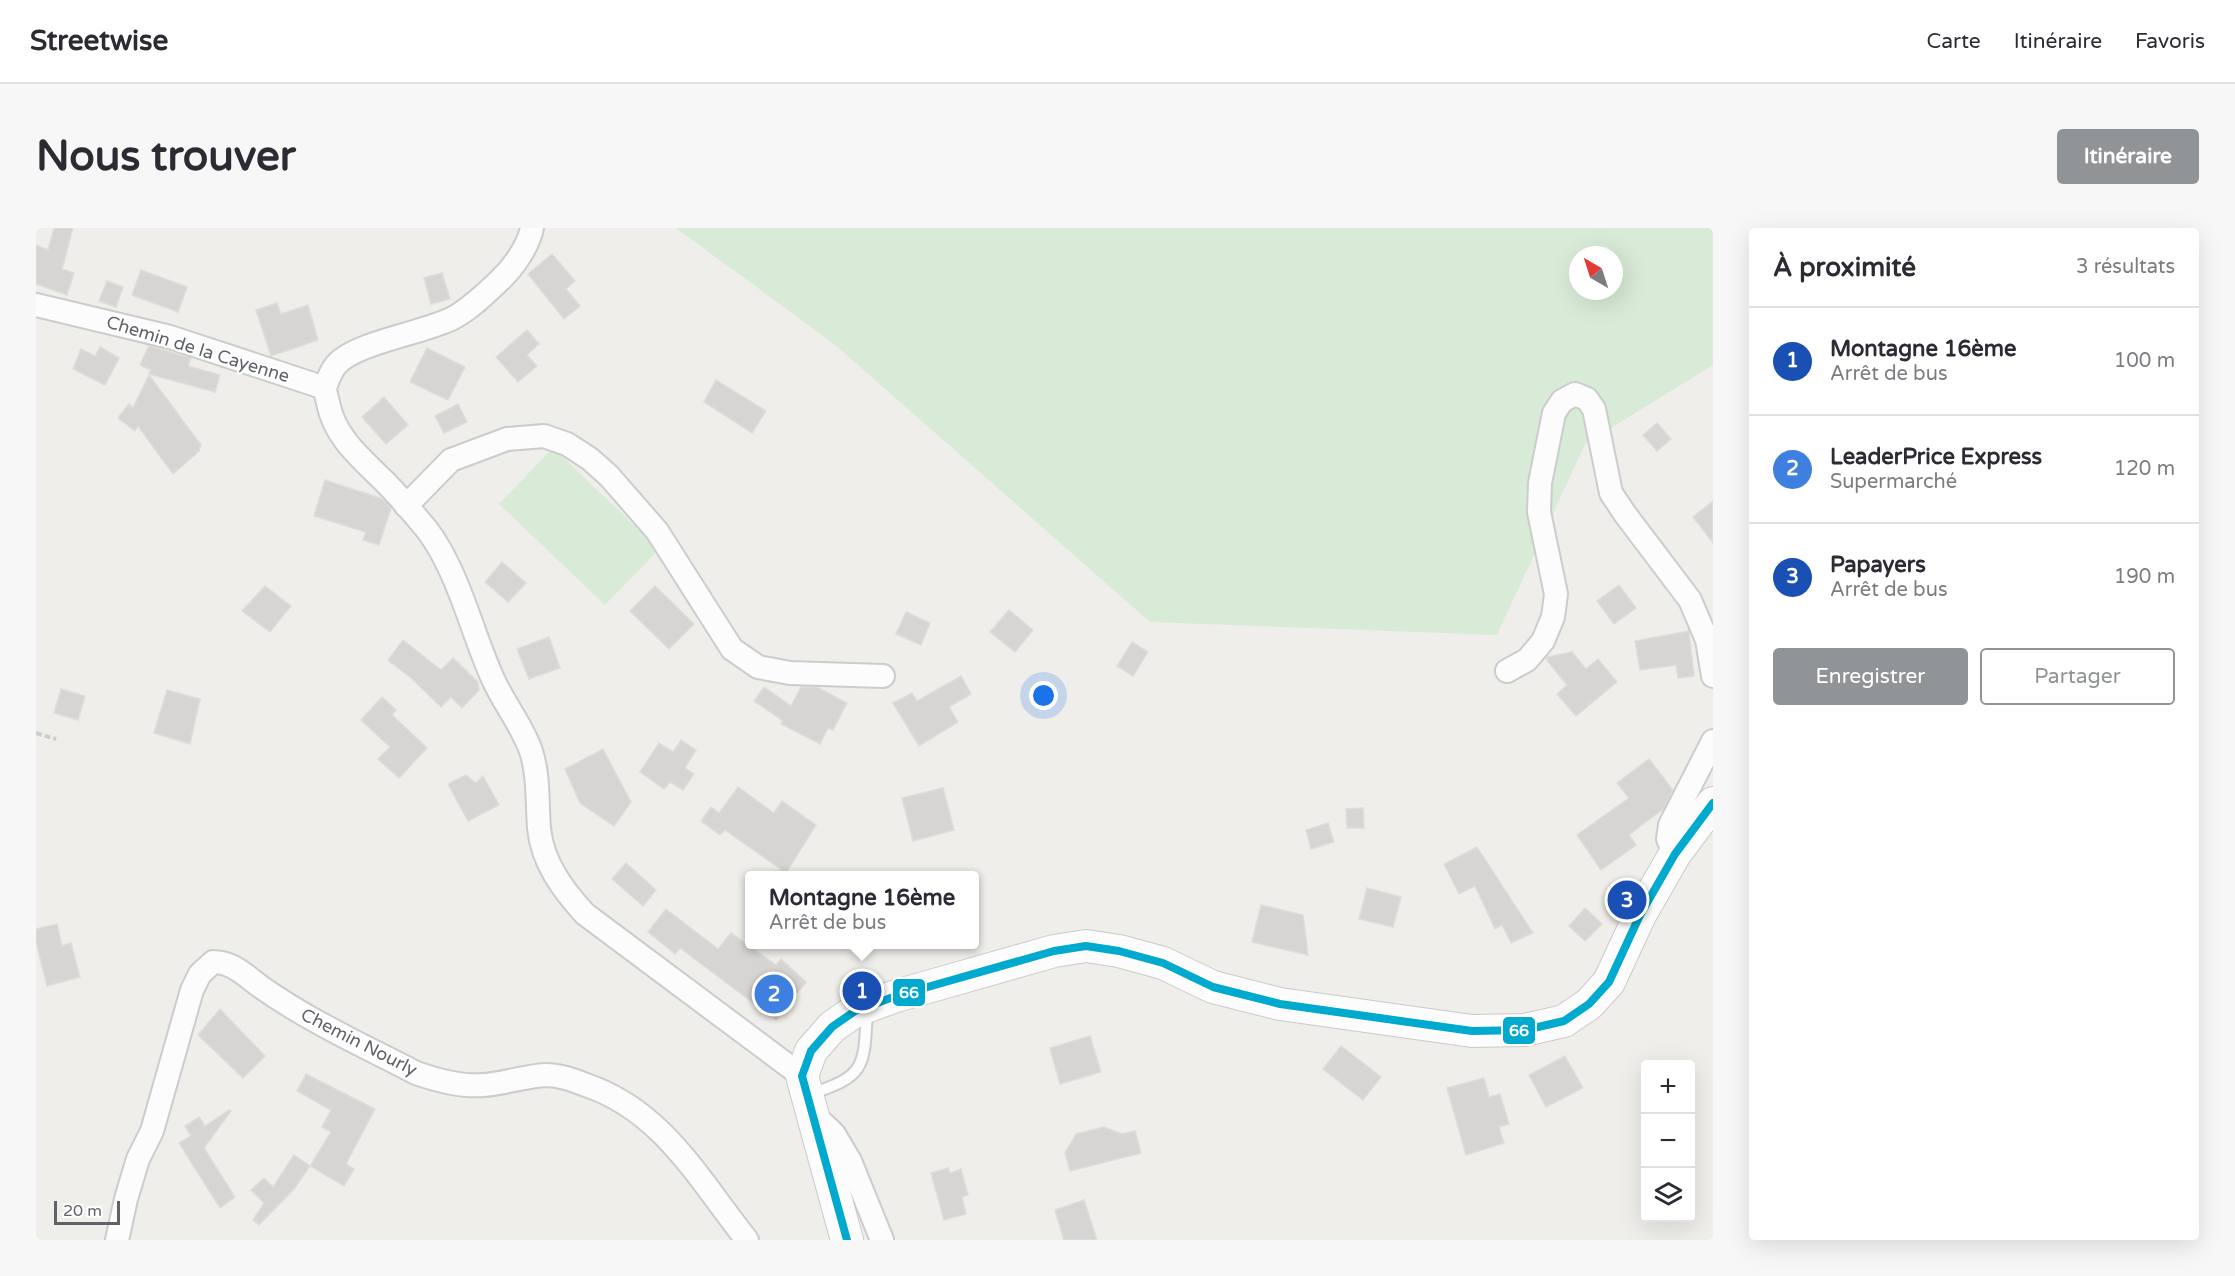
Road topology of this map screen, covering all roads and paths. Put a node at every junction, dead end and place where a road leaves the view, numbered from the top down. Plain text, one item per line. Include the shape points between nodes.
1 (532, 228) edge
2 (36, 305) edge
3 (325, 388) junction
4 (406, 506) junction
5 (1507, 671) dead end
6 (883, 676) dead end
7 (1713, 676) edge
8 (36, 733) edge
9 (56, 739) dead end
10 (1713, 741) edge
11 (1713, 803) edge
12 (1675, 854) junction
13 (867, 1006) junction
14 (806, 1095) junction
15 (117, 1240) edge
16 (747, 1240) edge
17 (847, 1240) edge
18 (882, 1240) edge

1 - 3 street via 530,238 508,272 483,295 454,317 359,349 336,364
2 - 3 street, Chemin de la Cayenne via 170,337
3 - 4 street via 330,414 341,436
4 - 6 street via 451,460 507,439 544,436 567,444 609,476 657,531 732,649 758,667
4 - 14 street via 438,545 495,685 530,749 536,773 539,829 547,859 562,888 585,914
5 - 7 street via 1527,660 1543,641 1553,617 1557,594 1539,512 1540,483 1554,414 1562,401 1575,394 1587,399 1594,409 1611,494 1690,600 1707,640
8 - 9 path
10 - 12 street via 1670,825 1668,839
11 - 12 main road
12 - 13 main road via 1640,915 1609,982 1564,1021 1525,1030 1472,1031 1280,1004 1213,987 1163,963 1086,946 1054,951
13 - 14 main road via 832,1028 811,1051
13 - 14 lane via 865,1048 857,1071 841,1084
14 - 17 main road
14 - 18 street via 850,1161
15 - 16 street, Chemin Nourly via 129,1189 152,1131 192,990 200,974 213,962 234,967 283,1003 438,1081 481,1086 547,1075 606,1092 644,1116 671,1141

